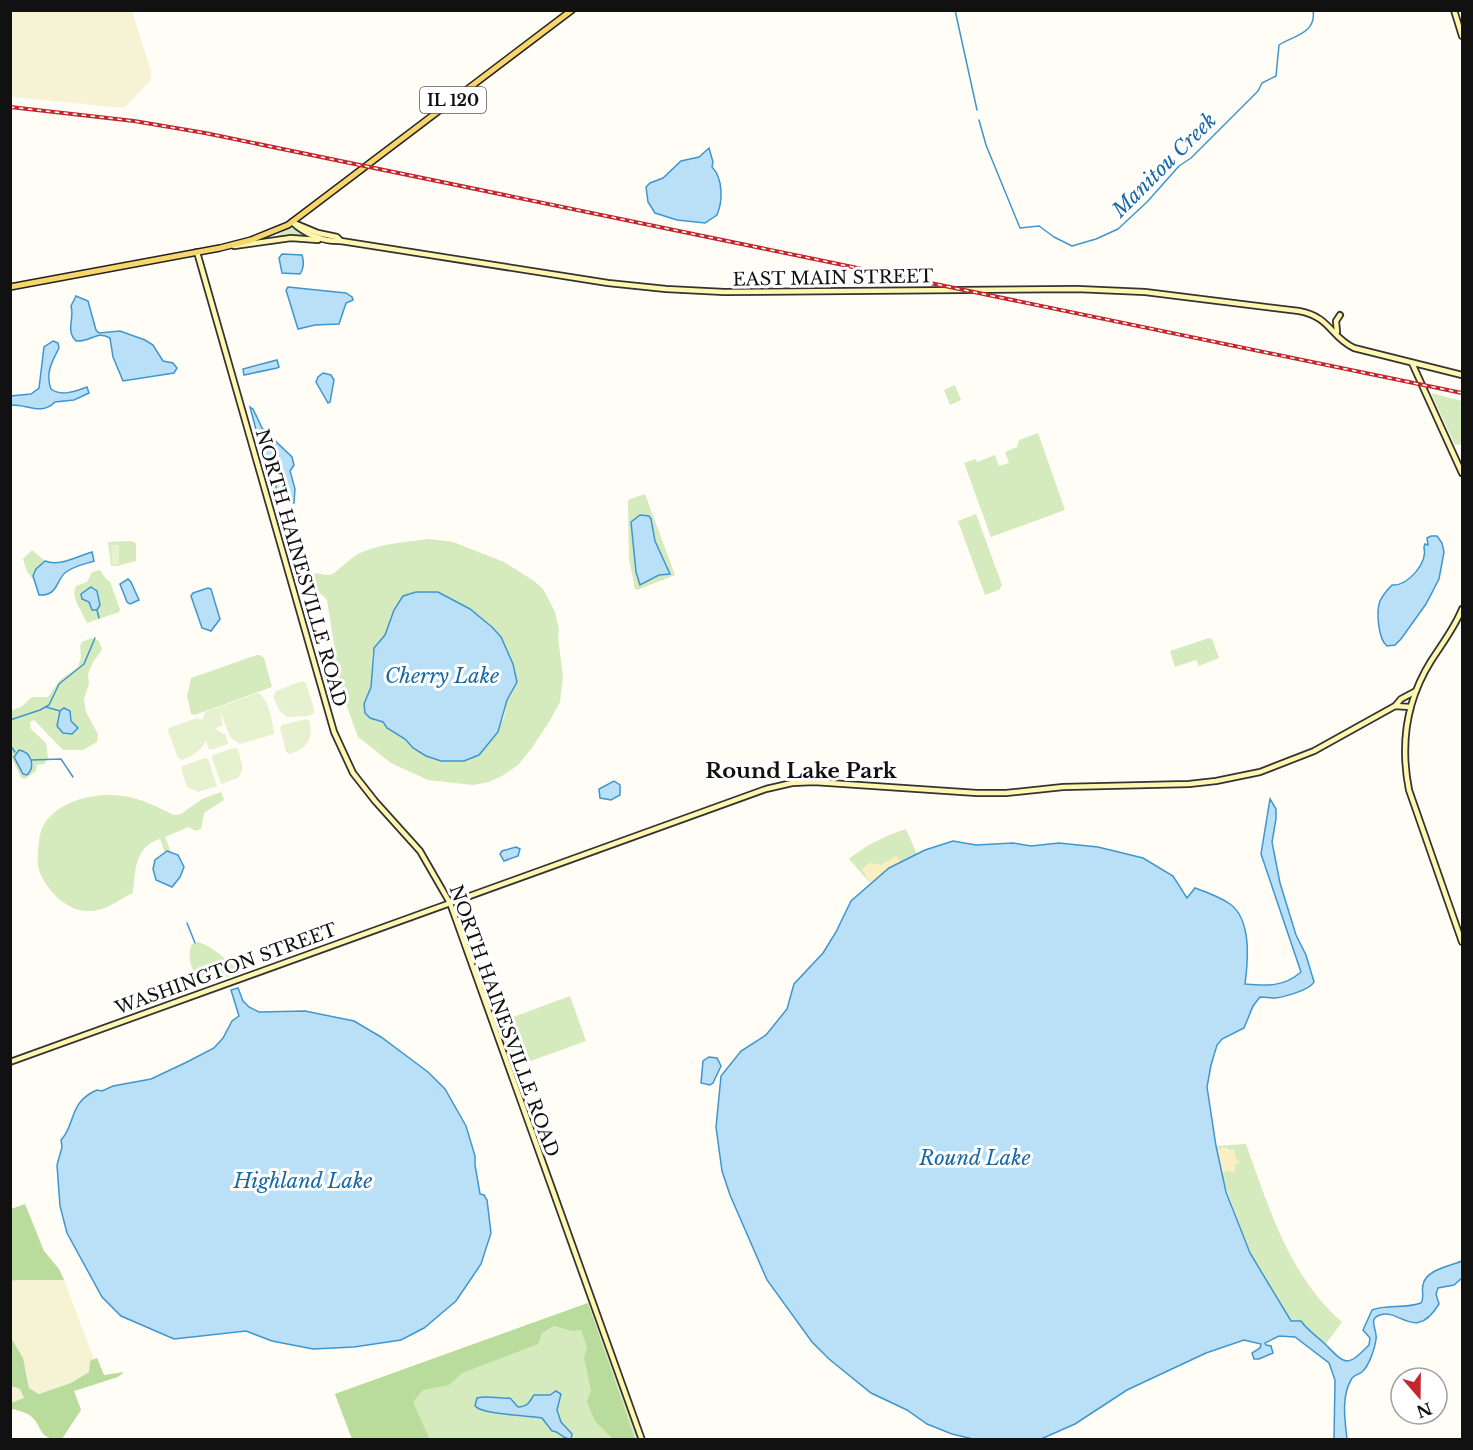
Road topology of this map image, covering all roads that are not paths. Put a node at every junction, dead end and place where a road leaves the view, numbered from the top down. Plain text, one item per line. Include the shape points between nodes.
1 (572, 10) edge
2 (1454, 10) edge
3 (1462, 36) edge
4 (292, 222) junction
5 (325, 240) junction
6 (341, 241) junction
7 (220, 248) junction
8 (197, 252) junction
9 (10, 287) edge
10 (1340, 315) dead end
11 (1338, 335) junction
12 (1412, 363) junction
13 (1462, 375) edge
14 (1462, 473) edge
15 (1462, 609) edge
16 (1416, 691) junction
17 (1395, 706) junction
18 (1410, 706) junction
19 (450, 903) junction
20 (1462, 942) edge
21 (10, 1062) edge
22 (642, 1440) edge

1 - 4 main road, IL 120
2 - 3 main road
4 - 5 main road, EAST MAIN STREET via 300,230
4 - 6 main road, EAST MAIN STREET
4 - 7 main road, IL 120 via 251,240
5 - 6 main road, EAST MAIN STREET
5 - 7 main road via 291,238
6 - 11 main road, EAST MAIN STREET via 666,290 1113,290 1299,311 1325,321
7 - 8 main road, IL 120
8 - 9 main road, IL 120
8 - 19 main road, NORTH HAINESVILLE ROAD via 334,732 353,773 420,850
10 - 11 main road via 1336,324
11 - 12 main road via 1357,350
12 - 13 main road
12 - 14 main road
15 - 16 main road
16 - 17 main road, WASHINGTON STREET
16 - 18 main road
17 - 18 main road
17 - 19 main road, WASHINGTON STREET via 1314,752 1244,776 1189,784 977,793 792,783
18 - 20 main road via 1404,765 1409,790
19 - 21 main road, WASHINGTON STREET
19 - 22 main road, NORTH HAINESVILLE ROAD

